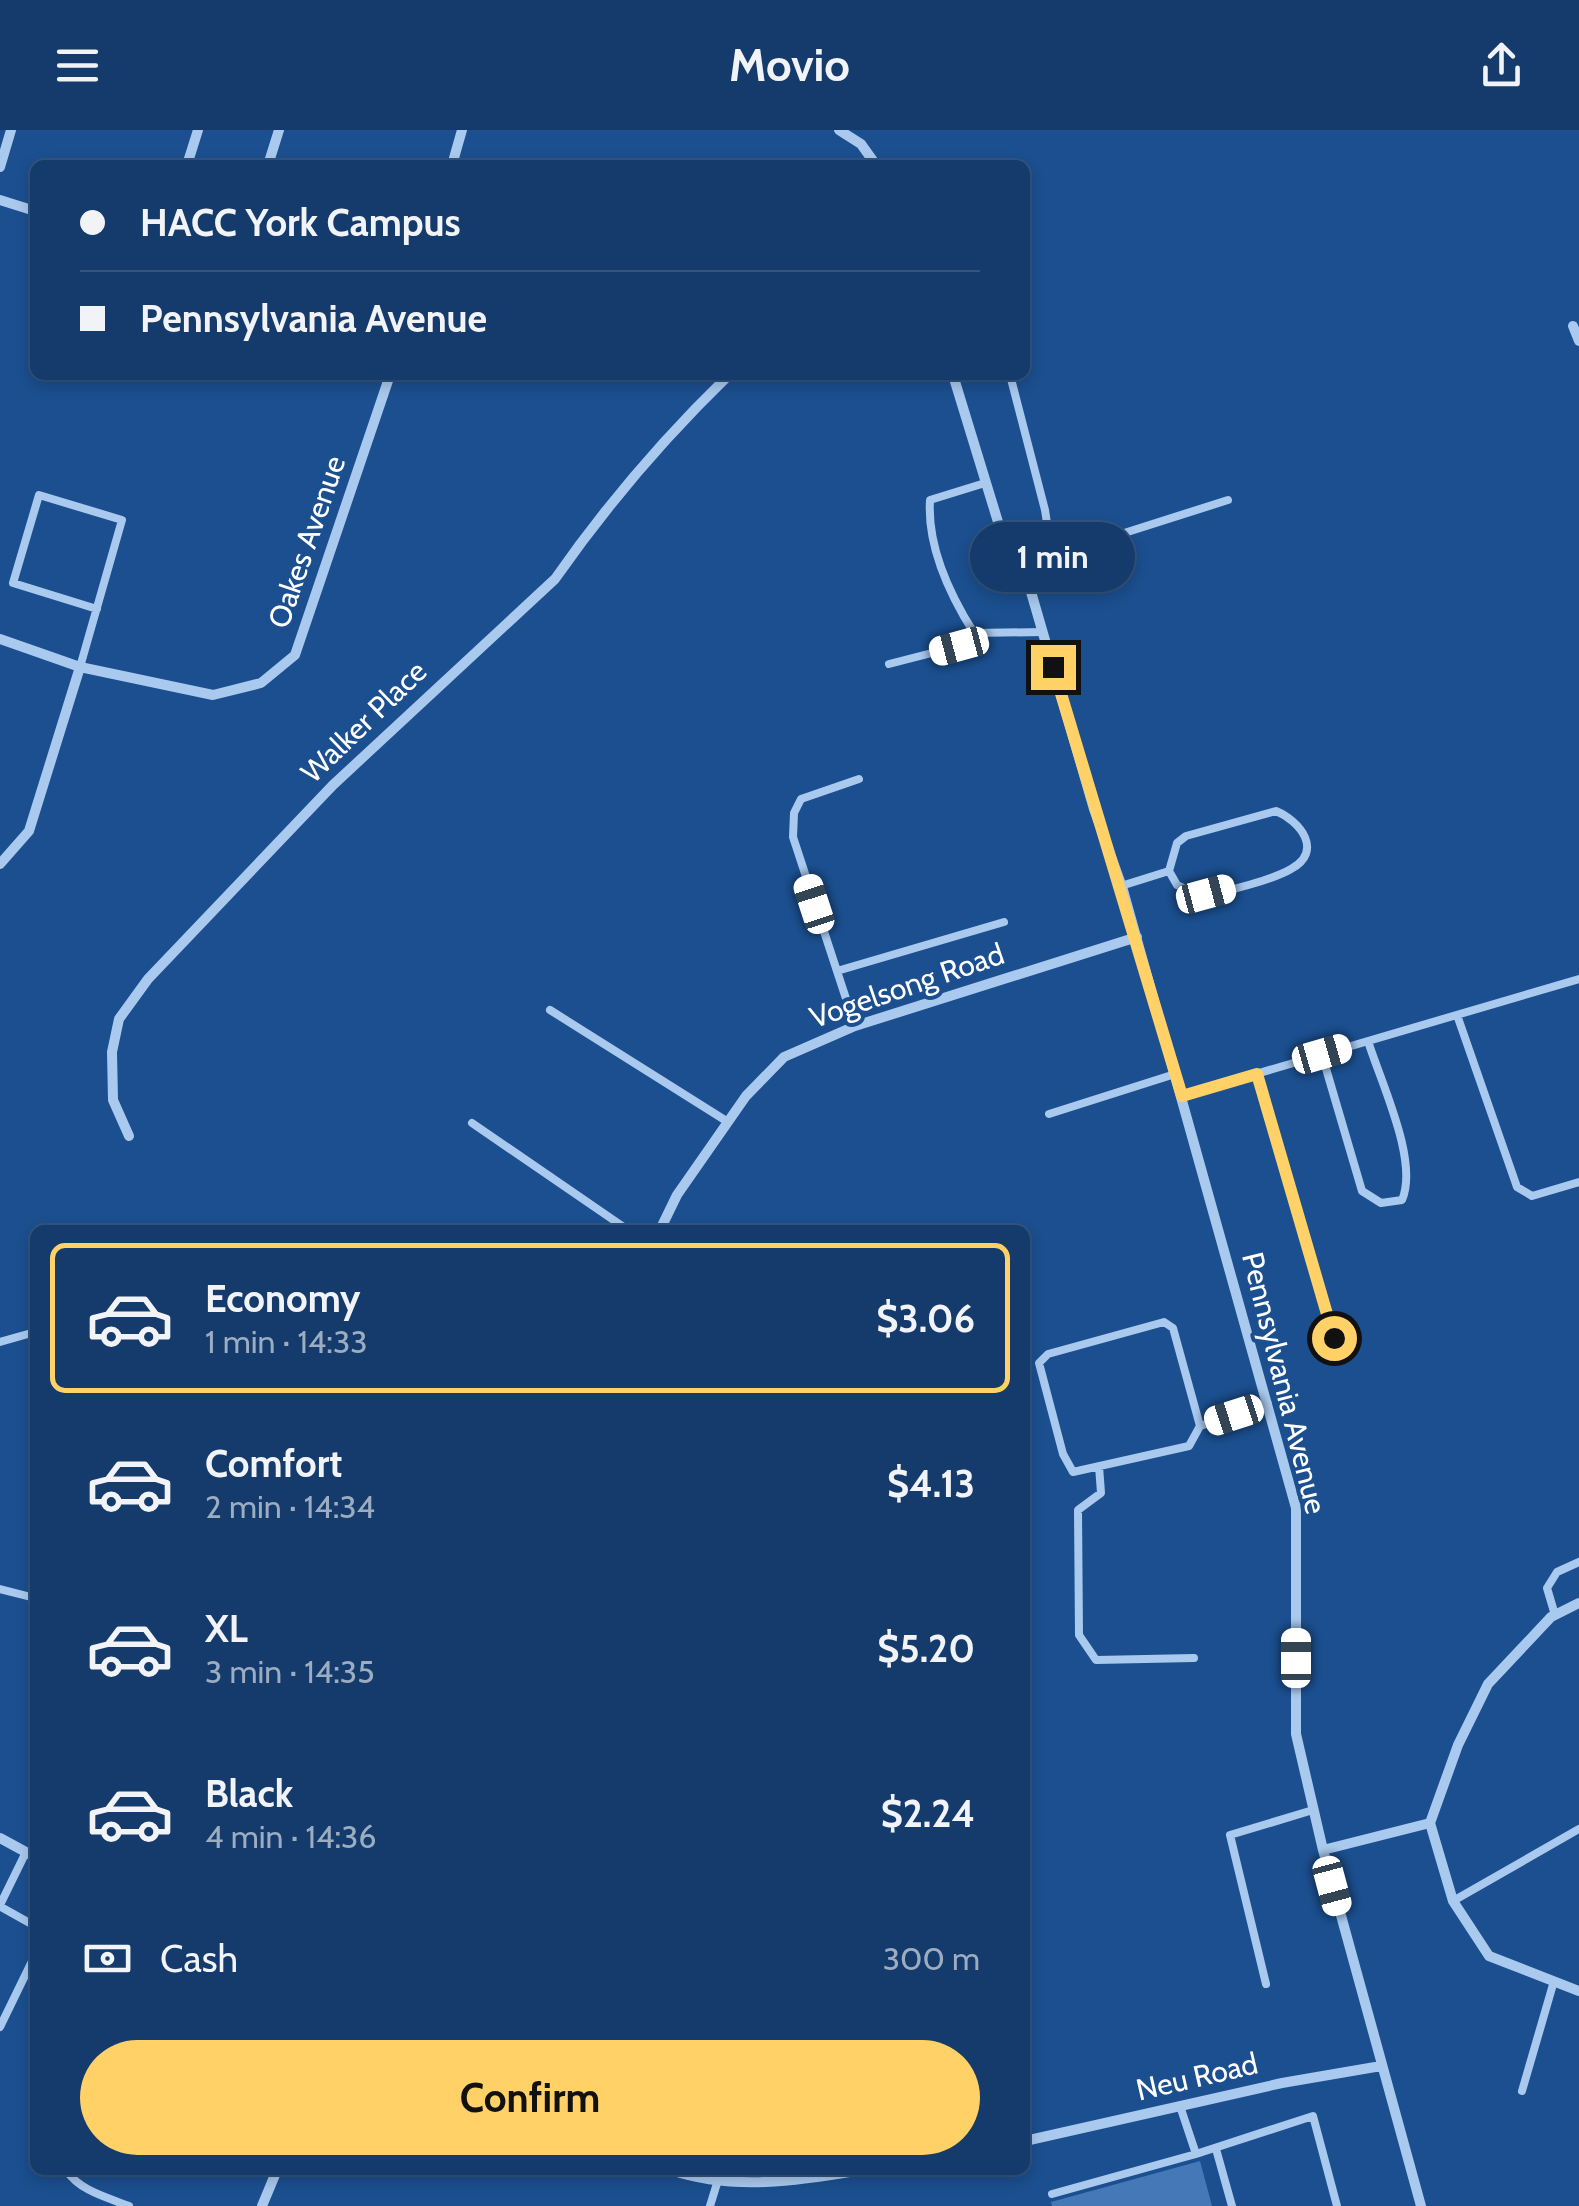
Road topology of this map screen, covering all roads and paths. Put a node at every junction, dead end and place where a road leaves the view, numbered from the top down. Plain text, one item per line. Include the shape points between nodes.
1 (11, 130) edge
2 (198, 130) edge
3 (278, 130) edge
4 (462, 130) edge
5 (839, 130) edge
6 (189, 160) edge
7 (269, 160) edge
8 (453, 160) edge
9 (872, 160) edge
10 (0, 167) edge
11 (0, 200) edge
12 (30, 209) edge
13 (1573, 326) dead end
14 (1579, 341) edge
15 (388, 380) edge
16 (723, 380) edge
17 (954, 380) edge
18 (1011, 380) edge
19 (985, 483) junction
20 (1228, 500) dead end
21 (1052, 556) junction
22 (1029, 585) junction
23 (96, 610) junction
24 (1042, 632) junction
25 (974, 633) junction
26 (0, 639) edge
27 (889, 664) dead end
28 (80, 667) junction
29 (859, 780) dead end
30 (0, 864) edge
31 (1169, 871) junction
32 (1121, 886) junction
33 (1004, 922) dead end
34 (1137, 937) junction
35 (837, 971) junction
36 (1579, 979) edge
37 (550, 1010) dead end
38 (1458, 1014) junction
39 (855, 1026) junction
40 (1368, 1041) junction
41 (1322, 1054) junction
42 (1175, 1074) junction
43 (1257, 1074) junction
44 (1182, 1096) junction
45 (1050, 1114) dead end
46 (728, 1122) junction
47 (472, 1123) dead end
48 (129, 1136) dead end
49 (1579, 1182) edge
50 (621, 1225) edge
51 (662, 1225) edge
52 (30, 1333) edge
53 (1334, 1338) dead end
54 (0, 1342) edge
55 (1268, 1404) junction
56 (1200, 1426) junction
57 (1099, 1466) junction
58 (1579, 1562) edge
59 (0, 1588) edge
60 (30, 1597) edge
61 (1579, 1604) edge
62 (1555, 1615) junction
63 (1194, 1658) dead end
64 (1313, 1810) junction
65 (1430, 1824) junction
66 (1579, 1829) edge
67 (0, 1838) edge
68 (1323, 1850) junction
69 (30, 1854) edge
70 (1453, 1900) junction
71 (1, 1907) edge
72 (30, 1923) edge
73 (30, 1965) edge
74 (1554, 1981) junction
75 (1266, 1984) dead end
76 (1579, 1990) edge
77 (0, 2027) edge
78 (1381, 2066) junction
79 (1522, 2090) dead end
80 (1180, 2106) junction
81 (1030, 2140) edge
82 (1216, 2150) junction
83 (1196, 2154) junction
84 (69, 2175) edge
85 (275, 2175) edge
86 (686, 2175) edge
87 (831, 2175) edge
88 (718, 2180) junction
89 (1052, 2194) dead end
90 (129, 2206) edge
91 (262, 2206) edge
92 (710, 2206) edge
93 (1232, 2206) edge
94 (1337, 2206) edge
95 (1421, 2206) edge

1 - 10 street
2 - 6 street
3 - 7 street
4 - 8 street
5 - 9 street
11 - 12 street
13 - 14 street
15 - 28 street, Oakes Avenue via 295,655 261,683 213,696
16 - 48 street, Walker Place via 555,579 334,785 148,978 119,1019 112,1052 113,1100
17 - 19 street, Pennsylvania Avenue
18 - 21 lane
19 - 22 street, Pennsylvania Avenue via 1006,548
19 - 25 lane via 930,500 929,520 952,597
20 - 21 lane
21 - 22 lane
22 - 24 street, Pennsylvania Avenue
23 - 23 lane via 122,520 39,495 13,583
23 - 28 lane
24 - 25 lane
24 - 32 street, Pennsylvania Avenue
25 - 27 lane via 959,646
26 - 28 street, Oakes Avenue
28 - 30 street via 29,831
29 - 35 lane via 802,798 794,813 792,837
31 - 31 lane via 1177,842 1186,836 1276,811 1301,826 1307,838 1306,851 1288,871 1206,894 1177,884
31 - 32 lane
32 - 34 street, Pennsylvania Avenue
33 - 35 lane
34 - 39 street, Vogelsong Road
34 - 42 street, Pennsylvania Avenue
35 - 39 lane
36 - 38 lane
37 - 46 lane
38 - 40 lane
38 - 49 lane via 1516,1186 1532,1196
39 - 46 street, Vogelsong Road via 784,1056
40 - 41 lane
40 - 41 lane via 1410,1182 1402,1200 1381,1203 1362,1191
41 - 43 lane
42 - 44 street, Pennsylvania Avenue
42 - 45 lane
43 - 44 lane
43 - 53 lane
44 - 55 street, Pennsylvania Avenue
46 - 51 street, Vogelsong Road
47 - 50 lane
52 - 54 lane
55 - 56 lane
55 - 64 street, Pennsylvania Avenue via 1296,1508 1296,1734
56 - 57 lane via 1189,1446
56 - 57 lane via 1173,1328 1164,1322 1048,1354 1039,1363 1063,1454 1073,1472
57 - 63 lane via 1101,1493 1078,1510 1079,1634 1096,1660
58 - 62 lane via 1557,1572 1547,1588
59 - 60 lane
61 - 62 street
62 - 65 street via 1488,1684
64 - 68 street, Pennsylvania Avenue
64 - 75 lane via 1230,1835
65 - 68 street
65 - 70 street
66 - 70 lane
67 - 69 street
68 - 78 street, Pennsylvania Avenue
69 - 71 lane
70 - 74 street via 1490,1956
71 - 72 lane
73 - 77 lane
74 - 76 street
74 - 79 lane
78 - 80 street, Neu Road
78 - 95 street, Pennsylvania Avenue
80 - 81 street, Neu Road
80 - 83 lane
82 - 83 lane
82 - 93 lane
82 - 94 lane via 1313,2116
83 - 89 lane
84 - 90 lane
85 - 91 street
86 - 88 street
87 - 88 street via 789,2182
88 - 92 lane

